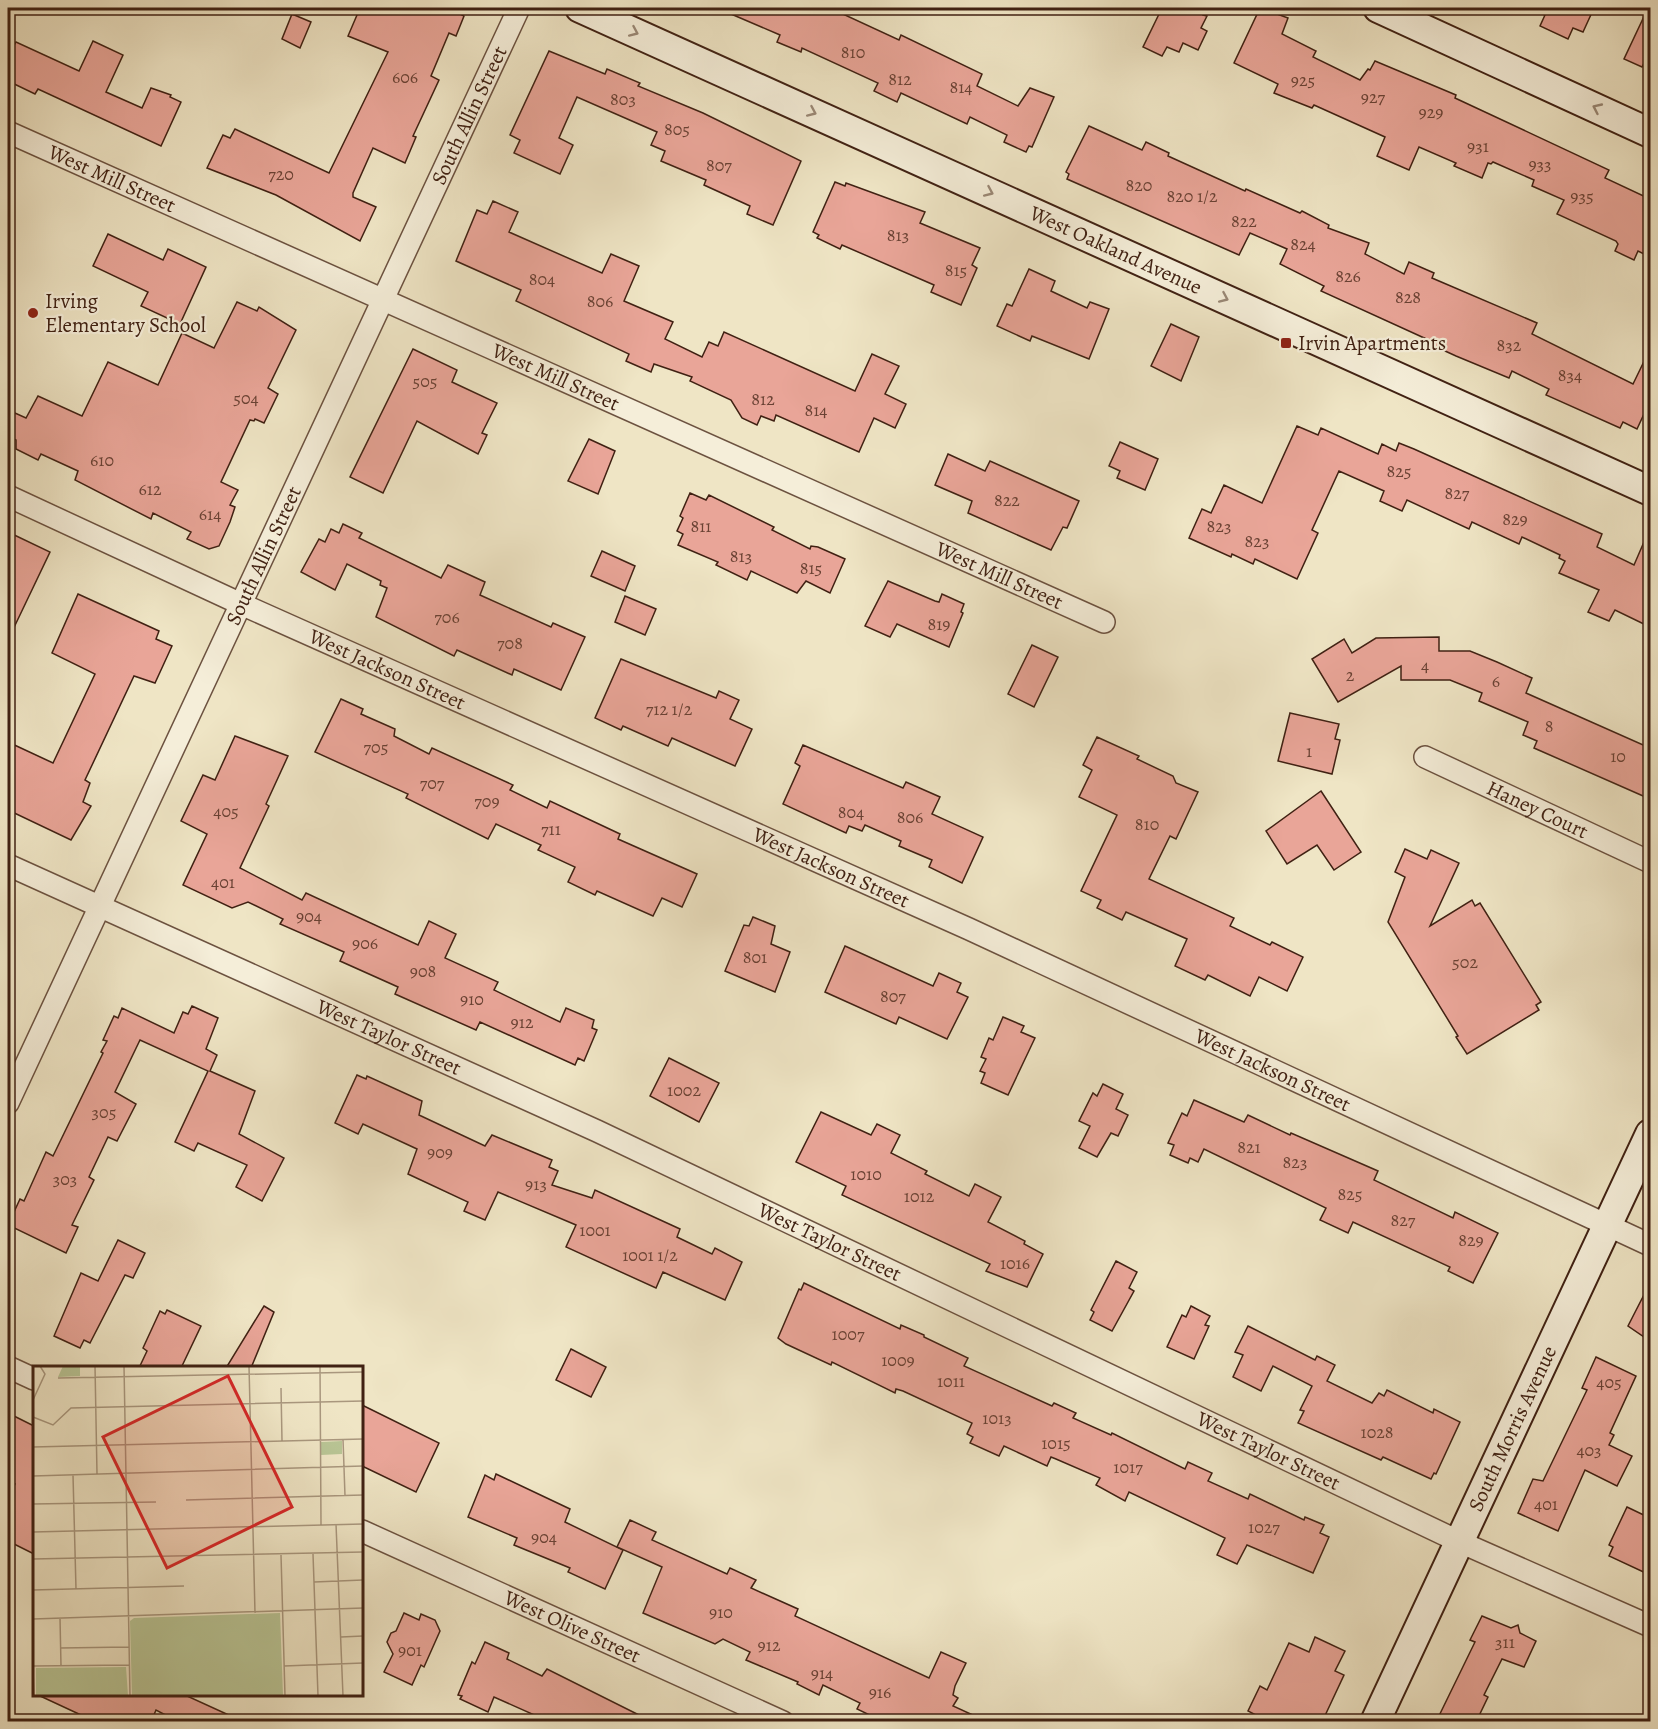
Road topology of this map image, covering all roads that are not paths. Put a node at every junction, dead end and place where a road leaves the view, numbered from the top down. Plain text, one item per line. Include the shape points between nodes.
1 (519, 8) edge
2 (580, 8) edge
3 (1378, 8) edge
4 (8, 132) edge
5 (1650, 133) edge
6 (384, 299) junction
7 (1650, 491) edge
8 (8, 496) edge
9 (240, 604) junction
10 (1104, 622) dead end
11 (1425, 757) dead end
12 (1650, 862) edge
13 (8, 865) edge
14 (99, 906) junction
15 (8, 1103) edge
16 (1650, 1134) edge
17 (1608, 1225) junction
18 (1650, 1245) edge
19 (8, 1367) edge
20 (33, 1379) edge
21 (363, 1531) edge
22 (1460, 1542) junction
23 (1650, 1626) edge
24 (783, 1722) edge
25 (1375, 1722) edge

1 - 6 street, South Allin Street
2 -> 7 main road, West Oakland Avenue
5 -> 3 main road
4 - 6 street, West Mill Street
6 - 9 street, South Allin Street
6 - 10 street, West Mill Street
8 - 9 street, West Jackson Street
9 - 14 street, South Allin Street
9 - 17 street, West Jackson Street via 969,929
11 - 12 street, Haney Court
13 - 14 street, West Taylor Street
14 - 15 street, South Allin Street
14 - 22 street, West Taylor Street via 597,1131
16 - 17 main road, South Morris Avenue
17 - 18 street, West Jackson Street
17 - 22 main road, South Morris Avenue
19 - 20 street
21 - 24 street, West Olive Street
22 - 23 street, West Taylor Street
22 - 25 main road, South Morris Avenue

